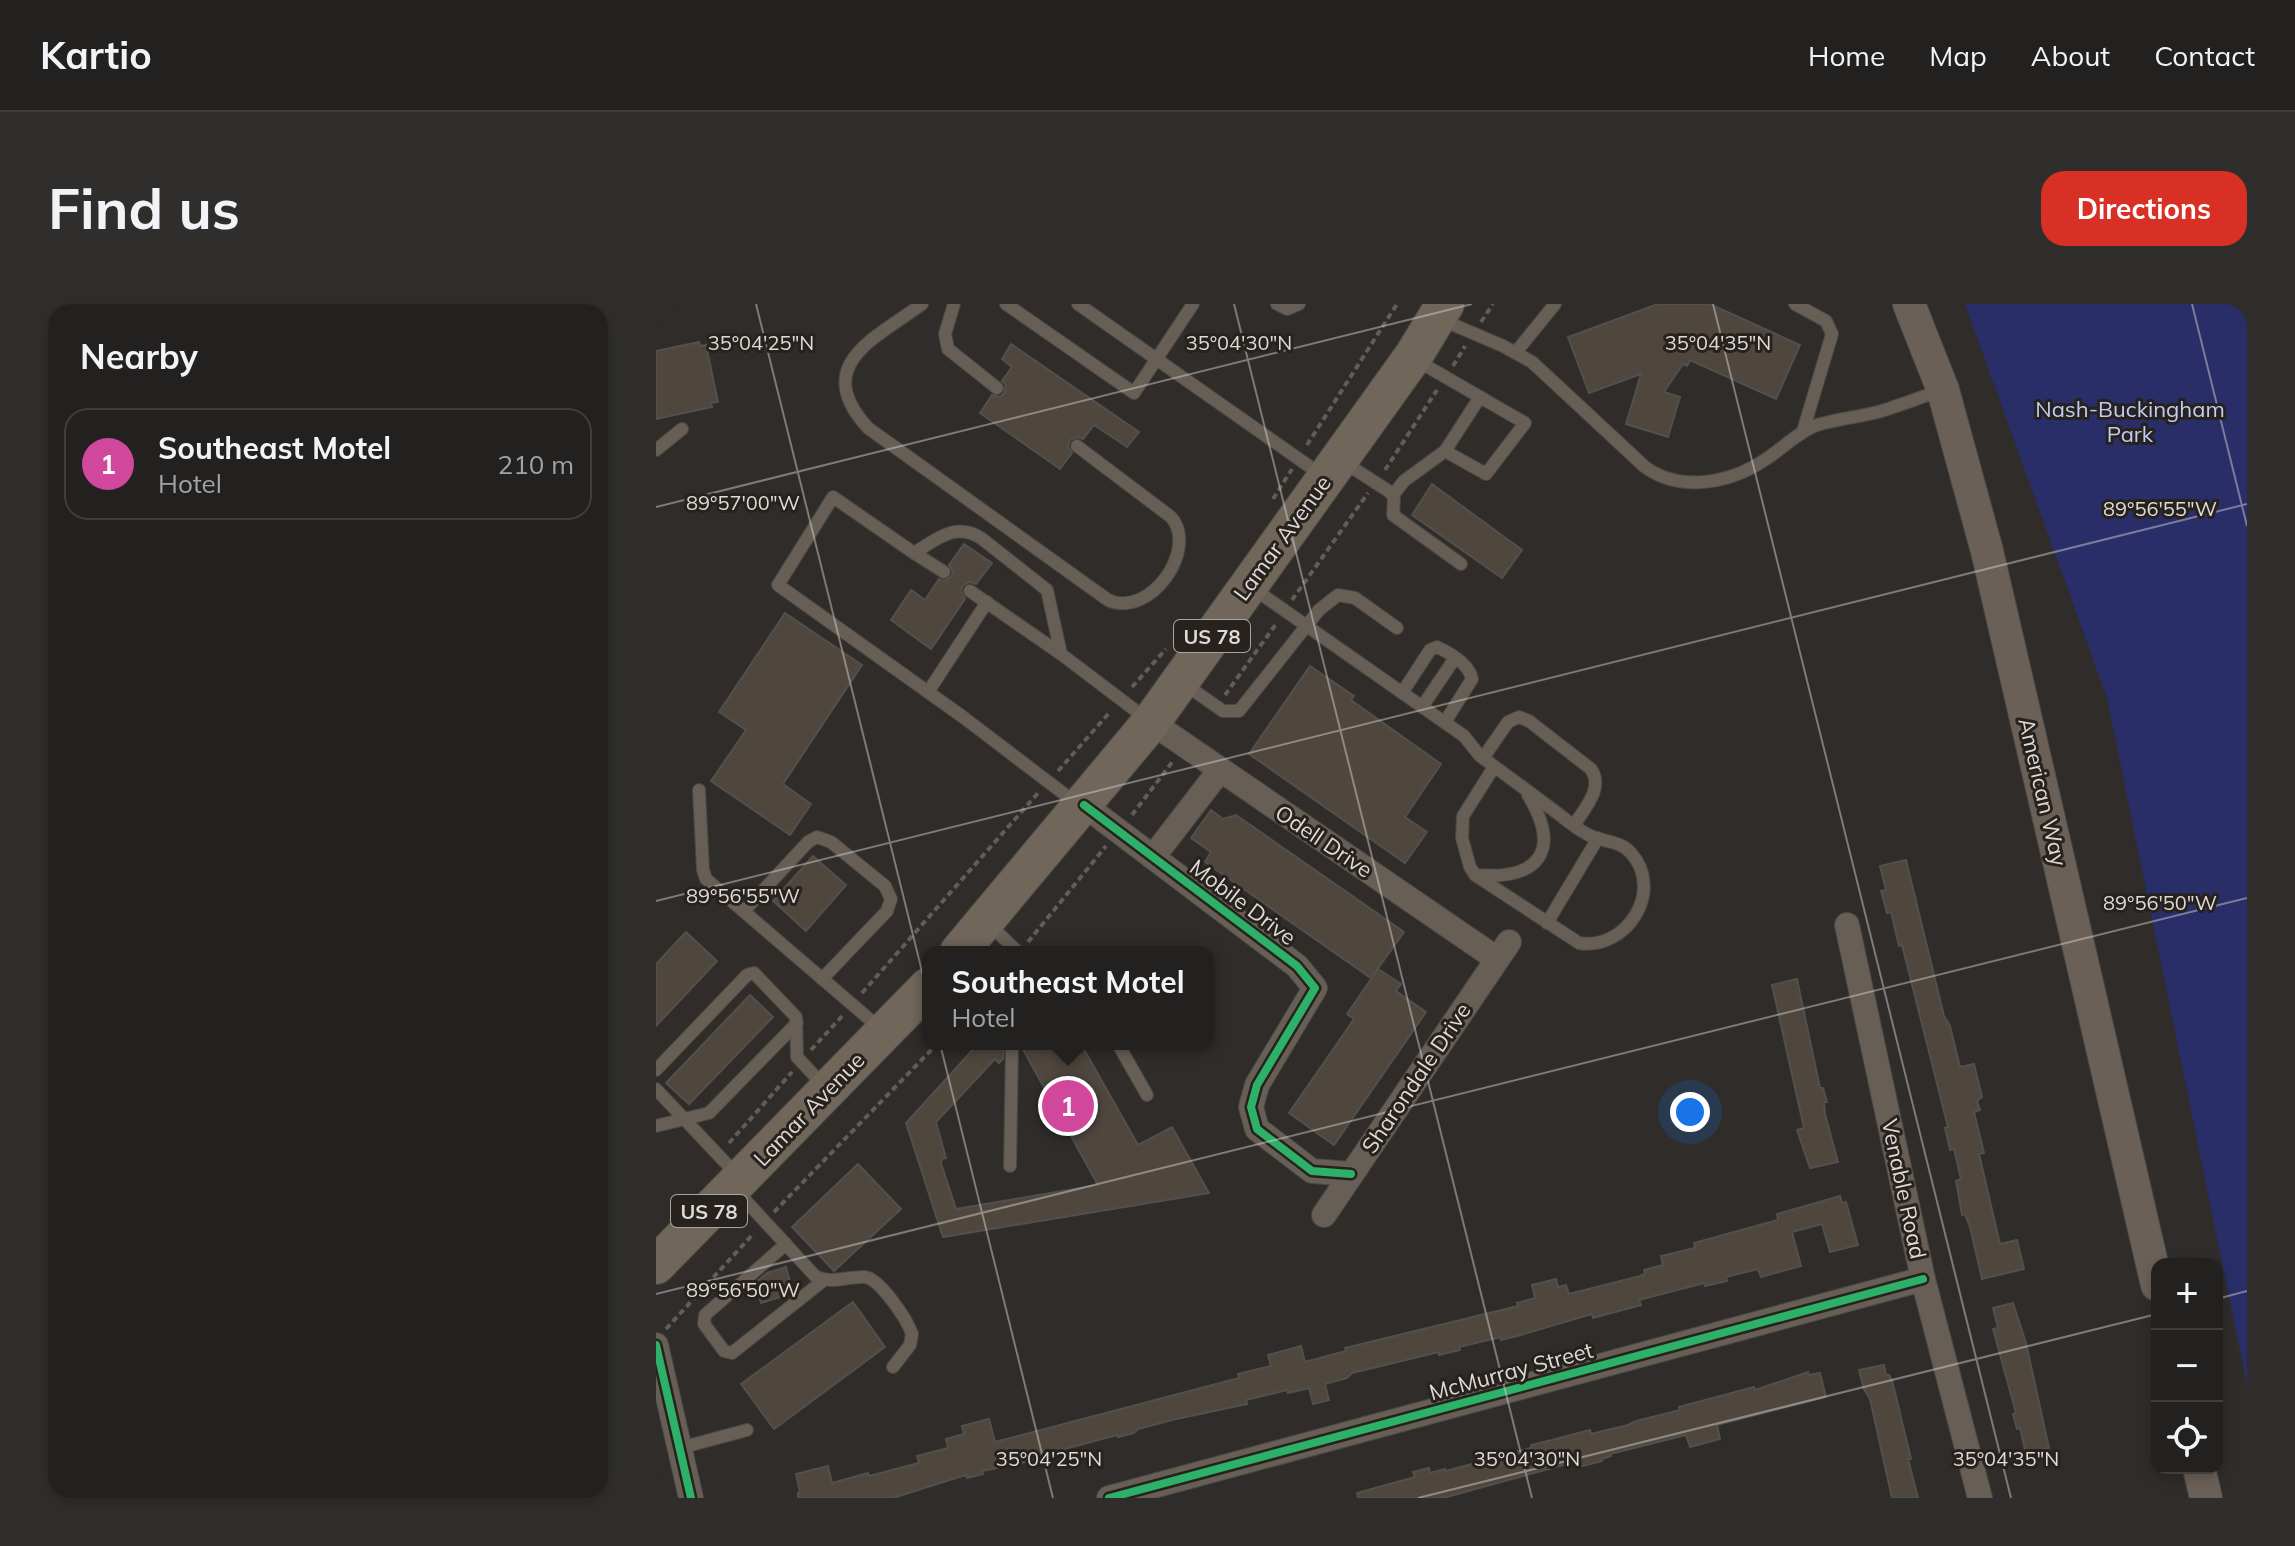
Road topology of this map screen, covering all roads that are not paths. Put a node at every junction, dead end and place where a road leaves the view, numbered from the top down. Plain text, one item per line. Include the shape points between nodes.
1 (922, 304) edge
2 (954, 304) edge
3 (1006, 304) edge
4 (1078, 304) edge
5 (1193, 304) edge
6 (1277, 304) edge
7 (1299, 304) edge
8 (1555, 304) edge
9 (1795, 304) edge
10 (1909, 304) edge
11 (1441, 311) edge
12 (1516, 352) junction
13 (1412, 358) junction
14 (1157, 360) junction
15 (997, 388) dead end
16 (1943, 390) junction
17 (1480, 397) junction
18 (682, 429) dead end
19 (1803, 431) junction
20 (1077, 446) dead end
21 (656, 450) edge
22 (1445, 451) junction
23 (1333, 468) junction
24 (1393, 495) junction
25 (914, 553) junction
26 (1461, 564) dead end
27 (944, 572) dead end
28 (1248, 586) junction
29 (970, 591) dead end
30 (987, 602) junction
31 (1306, 626) junction
32 (1397, 628) dead end
33 (1061, 654) junction
34 (1455, 658) junction
35 (1180, 681) junction
36 (928, 692) junction
37 (1402, 693) junction
38 (1422, 707) junction
39 (1151, 722) junction
40 (1445, 722) junction
41 (1483, 758) junction
42 (1494, 767) junction
43 (1220, 770) junction
44 (1524, 789) junction
45 (699, 790) dead end
46 (1083, 806) junction
47 (1574, 825) junction
48 (1598, 838) junction
49 (1153, 857) junction
50 (1475, 875) junction
51 (744, 911) junction
52 (986, 920) junction
53 (1547, 923) junction
54 (1847, 925) dead end
55 (964, 946) edge
56 (1013, 946) edge
57 (1503, 951) joint
58 (822, 979) junction
59 (922, 993) edge
60 (797, 1023) junction
61 (884, 1032) junction
62 (1012, 1050) edge
63 (1121, 1050) edge
64 (657, 1064) edge
65 (656, 1089) edge
66 (828, 1089) junction
67 (1147, 1095) dead end
68 (685, 1120) junction
69 (656, 1126) edge
70 (1010, 1166) dead end
71 (1351, 1174) junction
72 (737, 1183) junction
73 (1324, 1215) dead end
74 (786, 1244) junction
75 (2151, 1259) edge
76 (656, 1265) edge
77 (1923, 1279) junction
78 (824, 1280) junction
79 (661, 1337) edge
80 (893, 1367) dead end
81 (747, 1430) dead end
82 (680, 1448) junction
83 (2200, 1474) edge
84 (691, 1498) edge
85 (1109, 1498) edge
86 (1980, 1498) edge
87 (2206, 1498) edge

1 - 20 lane via 861,348 846,367 847,394 858,417 1108,600 1140,600 1156,589 1180,551 1177,526
2 - 15 lane via 945,334 948,349
3 - 14 lane via 1134,393
4 - 14 lane
5 - 14 lane
6 - 7 lane via 1287,309
8 - 12 lane
9 - 19 lane via 1826,321 1832,334
10 - 16 main road, American Way
11 - 12 lane
11 - 13 highway, Lamar Avenue / US 78
12 - 19 lane via 1645,467 1670,481 1707,481 1744,472
13 - 17 lane
13 - 23 highway, Lamar Avenue / US 78
14 - 23 lane
16 - 19 lane
16 - 75 main road, American Way via 1987,551
17 - 22 lane
17 - 22 lane via 1525,423 1486,474
18 - 21 lane
22 - 24 lane
23 - 24 lane
23 - 28 highway, Lamar Avenue / US 78
24 - 26 lane via 1393,515
25 - 27 lane
25 - 33 lane via 958,530 981,538 1047,590
25 - 36 lane via 833,497 778,585
28 - 31 lane
28 - 35 highway, Lamar Avenue / US 78
29 - 30 lane
30 - 33 lane
30 - 36 lane
31 - 32 lane via 1332,597 1347,595
31 - 35 lane via 1244,707 1228,713
31 - 37 lane
33 - 39 lane
34 - 37 lane via 1439,648 1430,650
34 - 38 lane
34 - 40 lane via 1470,670 1472,679
35 - 39 highway, Lamar Avenue / US 78
36 - 46 lane
37 - 38 lane
38 - 40 lane
39 - 43 street, Odell Drive
39 - 46 highway, Lamar Avenue / US 78
40 - 41 lane
41 - 42 lane
41 - 47 lane via 1508,722 1519,717 1529,721 1595,774 1597,786
42 - 44 lane
42 - 50 lane via 1462,821 1464,851
43 - 49 street
43 - 57 street, Odell Drive
44 - 47 lane
44 - 50 lane via 1543,828 1541,857 1513,874
45 - 51 lane via 703,870
46 - 49 street, Mobile Drive
46 - 52 highway, Lamar Avenue / US 78
47 - 48 lane
48 - 53 lane
48 - 53 lane via 1628,850 1642,872 1645,887 1633,917 1618,936 1590,945
49 - 71 street, Mobile Drive via 1297,966 1315,988 1257,1085 1251,1107 1257,1129 1312,1171
50 - 53 lane
51 - 58 lane
51 - 58 lane via 817,837 885,886 891,899 887,911
52 - 55 highway, Lamar Avenue / US 78
52 - 56 lane
54 - 77 street, Venable Road
57 - 71 street, Sharondale Drive
58 - 61 lane
59 - 61 highway, Lamar Avenue / US 78
60 - 64 lane via 761,978 749,974
60 - 66 lane via 797,1057
60 - 68 lane via 713,1109
61 - 66 highway, Lamar Avenue / US 78
62 - 70 lane
63 - 67 lane
65 - 68 lane
66 - 72 highway, Lamar Avenue / US 78
68 - 69 lane
68 - 72 lane
71 - 73 street, Sharondale Drive
72 - 74 lane
72 - 76 highway, Lamar Avenue / US 78
74 - 78 lane
74 - 78 lane via 705,1315 704,1324 724,1351 732,1353
77 - 85 street, McMurray Street
77 - 86 street, Venable Road
78 - 80 lane via 865,1277 879,1284 912,1334
79 - 82 street
81 - 82 lane
82 - 84 street
83 - 87 main road

